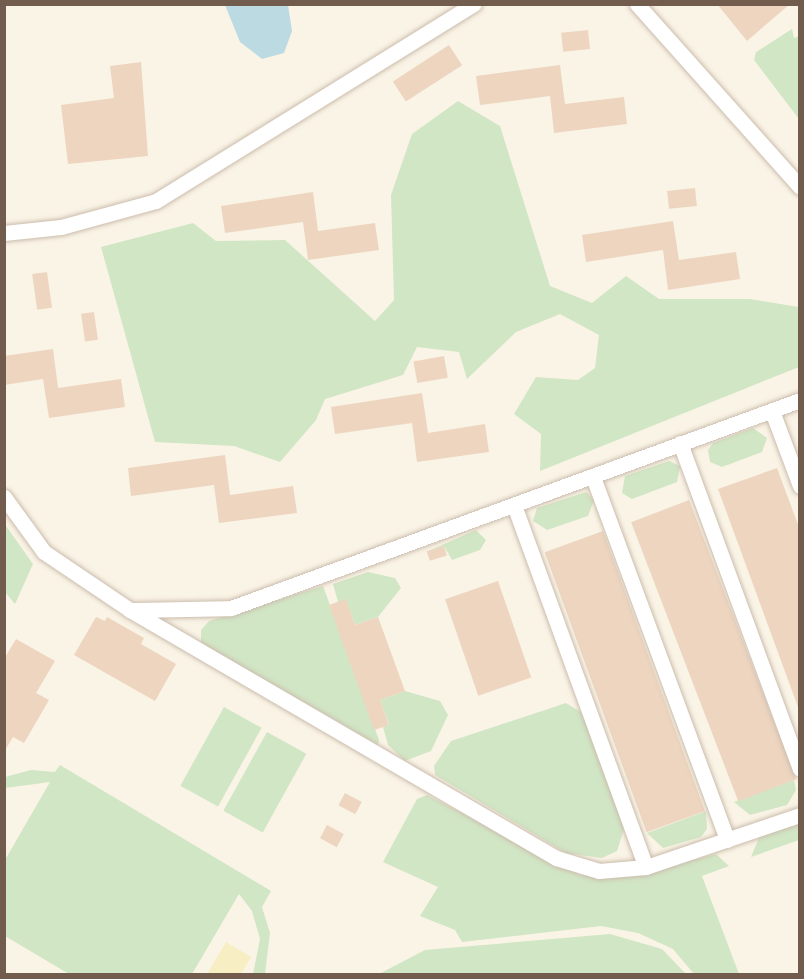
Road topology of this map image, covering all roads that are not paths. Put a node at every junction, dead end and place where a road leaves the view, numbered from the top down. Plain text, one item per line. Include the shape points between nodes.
1 (474, 4) edge
2 (637, 4) edge
3 (800, 187) edge
4 (4, 232) edge
5 (800, 400) edge
6 (772, 411) junction
7 (680, 443) junction
8 (593, 477) junction
9 (800, 486) edge
10 (4, 497) edge
11 (514, 505) junction
12 (130, 610) junction
13 (800, 769) edge
14 (800, 815) edge
15 (727, 840) junction
16 (646, 867) junction

1 - 4 street via 156,201 61,227
2 - 3 street
5 - 6 street
6 - 7 street
6 - 9 street
7 - 8 street
7 - 13 street
8 - 11 street
8 - 15 street
10 - 12 street via 44,552
11 - 12 street via 231,608
11 - 16 street
12 - 16 street via 556,858 599,871
14 - 15 street
15 - 16 street

